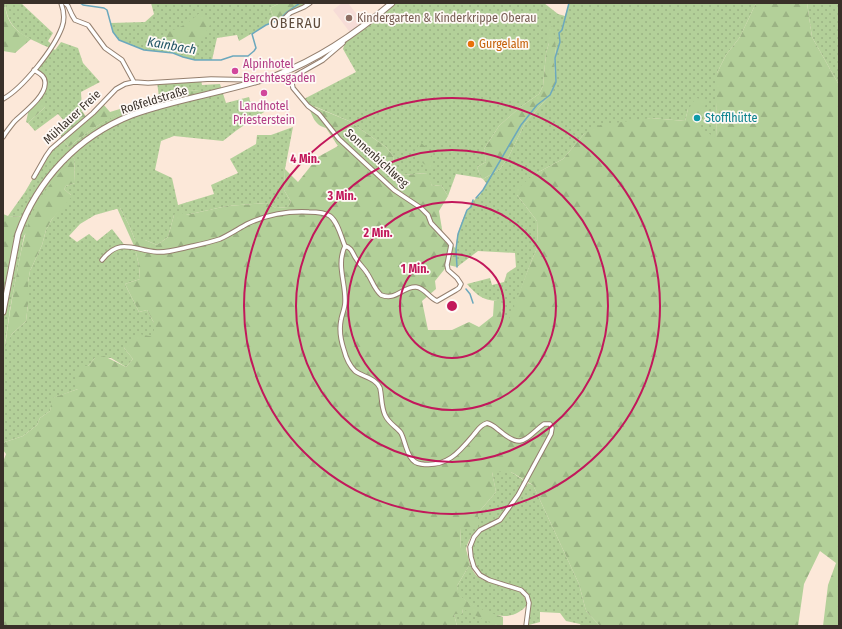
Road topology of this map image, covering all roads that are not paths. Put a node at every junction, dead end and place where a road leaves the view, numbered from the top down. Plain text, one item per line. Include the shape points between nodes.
1 (62, 3) edge
2 (65, 3) edge
3 (310, 3) edge
4 (392, 3) edge
5 (282, 21) dead end
6 (346, 39) junction
7 (34, 70) junction
8 (291, 78) junction
9 (259, 80) junction
10 (134, 82) junction
11 (3, 99) edge
12 (3, 138) edge
13 (34, 177) dead end
14 (345, 246) junction
15 (102, 260) dead end
16 (3, 312) edge
17 (526, 626) edge

1 - 7 street via 62,27
2 - 10 street via 73,18 88,25 105,48 122,60
3 - 5 street via 290,13
4 - 6 main road, Roßfeldstraße
6 - 8 street, Roßfeldstraße via 333,53
6 - 9 main road, Roßfeldstraße via 292,69
7 - 11 street
7 - 12 street via 45,80 44,89
8 - 9 street, Roßfeldstraße
8 - 14 street, Sonnenbichlweg via 293,88 339,139 394,190 422,208 428,215 431,224 451,245 448,270 459,280 460,286 437,301 417,287 411,287 396,295 384,296 378,293 350,247
9 - 10 street, Mühlauer Freie
9 - 16 main road, Roßfeldstraße via 132,115 79,145 51,173 37,192 22,222
10 - 13 street, Mühlauer Freie via 116,89 93,113 51,149
14 - 15 street, Sonnenbichlweg via 330,216 305,212 266,217 207,243 159,252 118,247
14 - 17 street via 341,265 345,304 340,326 344,352 356,371 378,384 385,414 401,433 413,461 430,465 447,462 480,427 487,423 492,424 508,438 519,441 529,437 544,424 551,426 551,434 518,495 500,520 474,536 470,547 474,567 480,575 521,590 527,596 529,606

